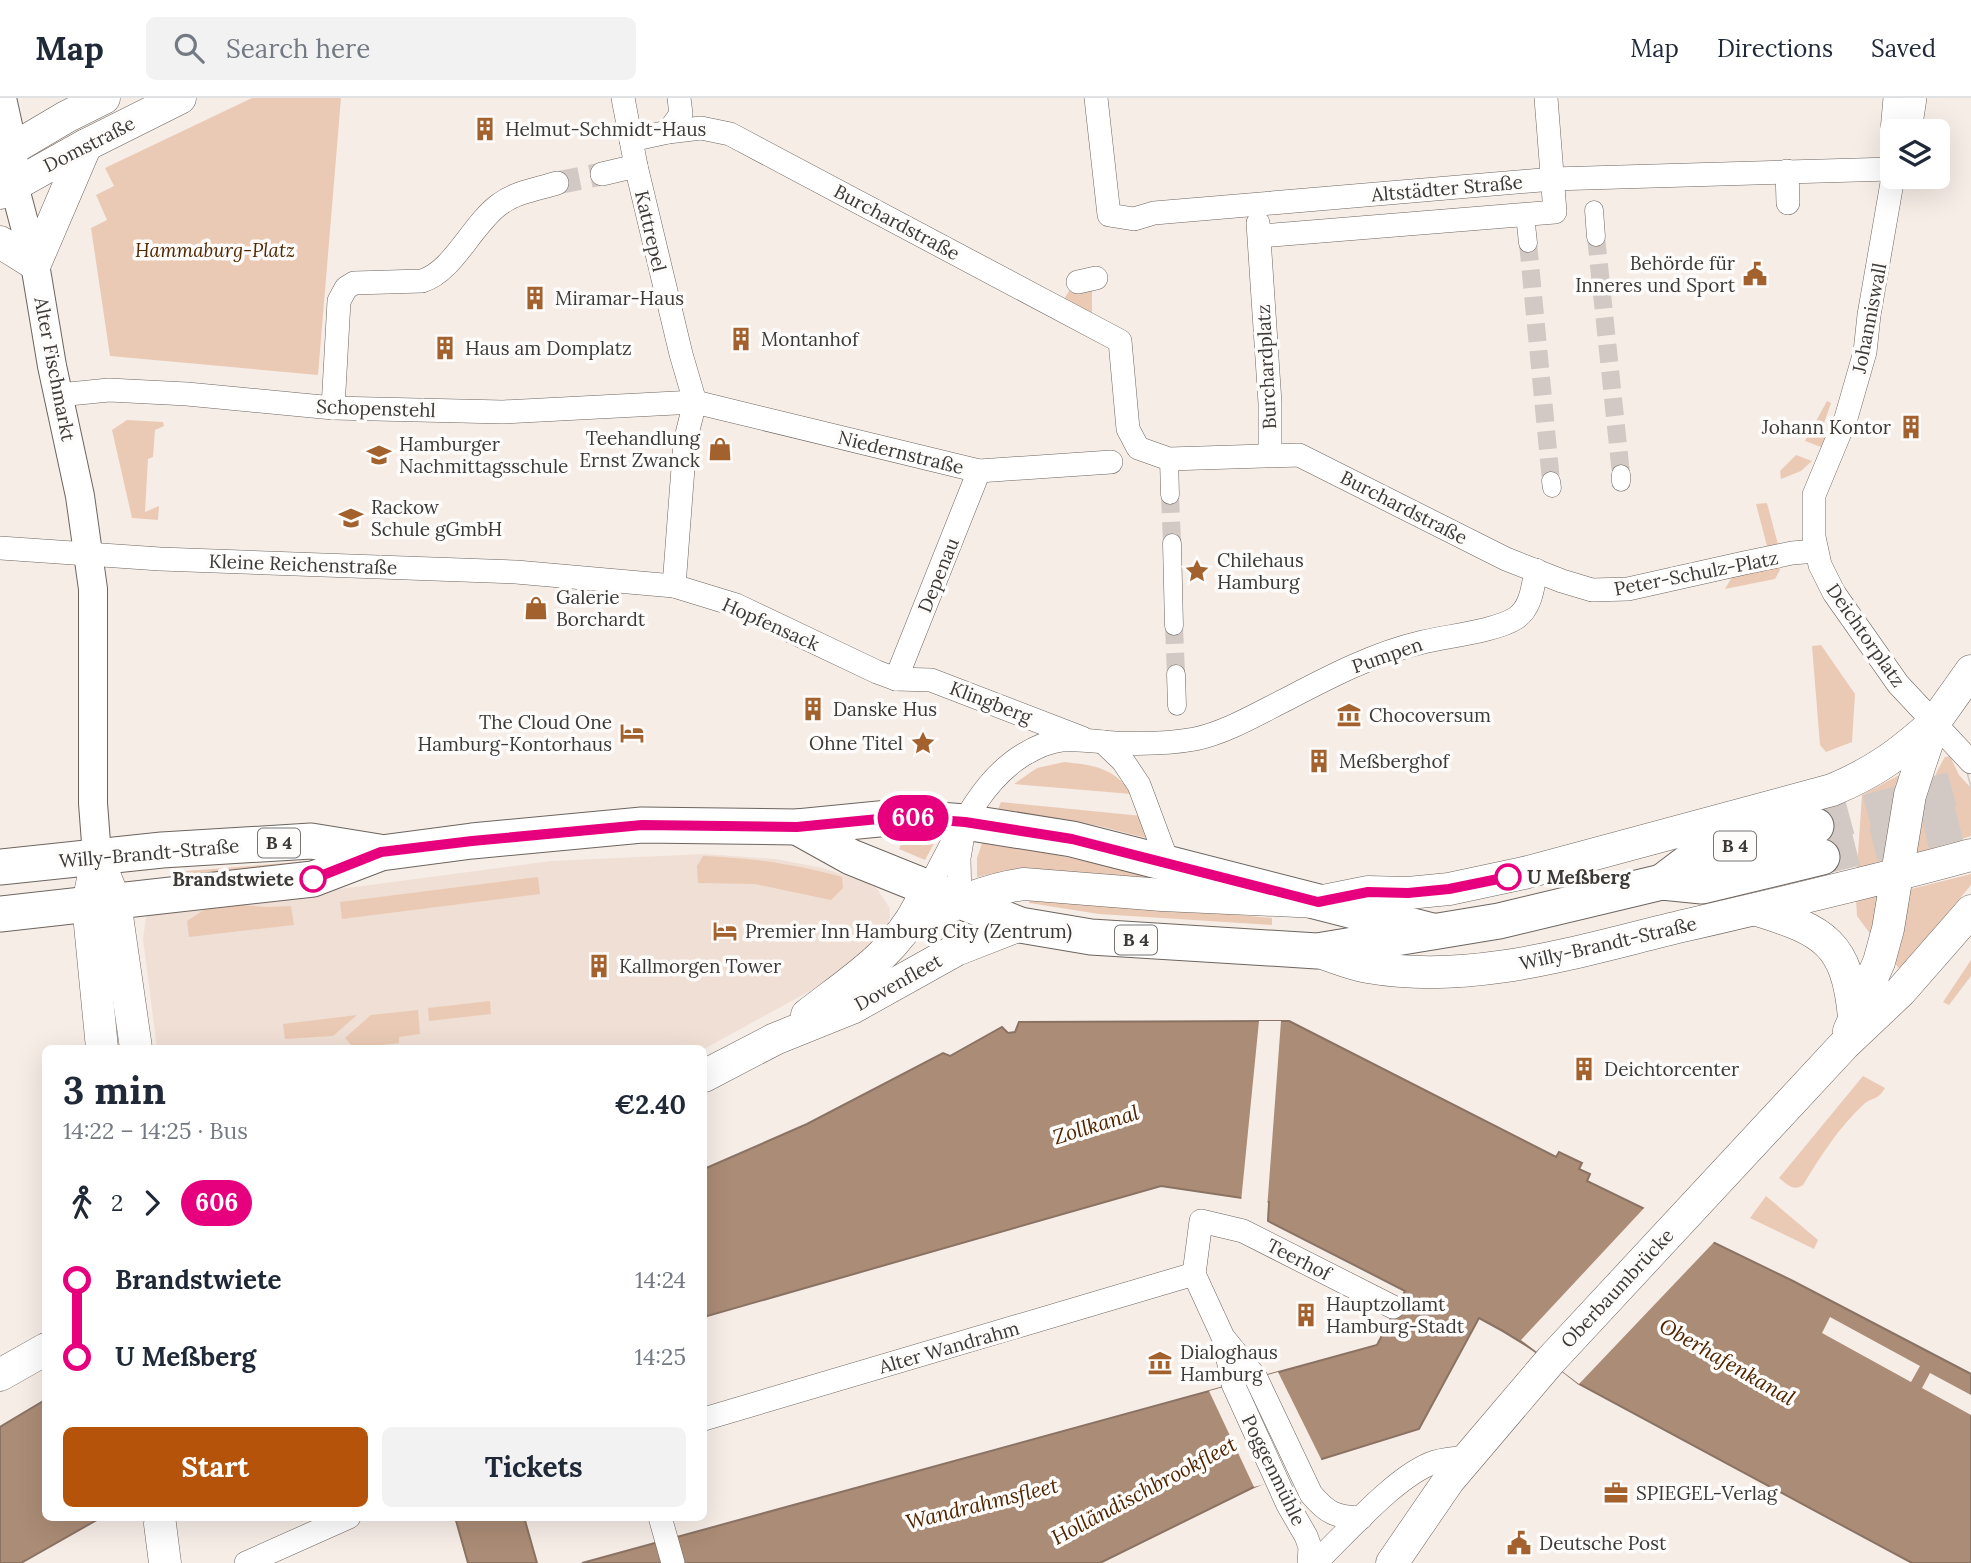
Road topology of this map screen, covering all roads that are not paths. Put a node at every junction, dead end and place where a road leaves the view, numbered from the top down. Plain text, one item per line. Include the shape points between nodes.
1 (2, 98) edge
2 (104, 98) edge
3 (180, 98) edge
4 (623, 98) edge
5 (679, 98) edge
6 (1096, 98) edge
7 (1546, 98) edge
8 (1895, 98) edge
9 (1915, 98) edge
10 (1893, 119) edge
11 (1912, 119) edge
12 (668, 132) junction
13 (631, 140) junction
14 (86, 145) junction
15 (636, 166) junction
16 (1880, 169) edge
17 (5, 170) edge
18 (1787, 172) junction
19 (602, 174) tunnel mouth
20 (1553, 179) junction
21 (557, 183) tunnel mouth
22 (1891, 189) edge
23 (1265, 203) junction
24 (1788, 204) dead end
25 (1594, 210) dead end
26 (1525, 215) junction
27 (1260, 236) junction
28 (1596, 237) tunnel mouth
29 (0, 242) edge
30 (1528, 243) tunnel mouth
31 (35, 264) junction
32 (1120, 341) joint
33 (59, 395) junction
34 (695, 402) junction
35 (333, 408) junction
36 (1270, 454) junction
37 (1169, 459) junction
38 (1111, 462) dead end
39 (979, 471) junction
40 (1170, 495) tunnel mouth
41 (1814, 495) joint
42 (1171, 542) tunnel mouth
43 (0, 548) edge
44 (1816, 551) junction
45 (90, 555) junction
46 (1536, 570) junction
47 (516, 572) joint
48 (674, 586) junction
49 (1174, 626) tunnel mouth
50 (1971, 671) edge
51 (1176, 674) tunnel mouth
52 (897, 680) junction
53 (1177, 706) dead end
54 (1934, 723) junction
55 (1093, 740) junction
56 (1971, 762) edge
57 (965, 822) junction
58 (797, 827) junction
59 (1819, 841) tunnel mouth
60 (381, 852) junction
61 (97, 856) junction
62 (1971, 856) edge
63 (1168, 863) junction
64 (0, 867) edge
65 (1896, 876) junction
66 (944, 894) junction
67 (1318, 902) junction
68 (101, 903) junction
69 (1756, 909) junction
70 (1971, 911) edge
71 (0, 914) edge
72 (1020, 925) junction
73 (1432, 931) junction
74 (1317, 951) junction
75 (1849, 1031) junction
76 (775, 1039) junction
77 (102, 1045) edge
78 (135, 1045) edge
79 (707, 1074) edge
80 (1194, 1274) junction
81 (1393, 1307) dead end
82 (1223, 1337) junction
83 (42, 1351) edge
84 (0, 1375) edge
85 (707, 1418) edge
86 (1467, 1457) junction
87 (1361, 1518) junction
88 (340, 1521) edge
89 (661, 1521) edge
90 (160, 1524) dead end
91 (1398, 1553) edge
92 (165, 1563) edge
93 (246, 1563) edge
94 (673, 1563) edge
95 (1309, 1563) edge
96 (1315, 1563) edge
97 (1376, 1563) edge

1 - 17 street, Alter Fischmarkt
2 - 17 main road, Domstraße
3 - 14 main road, Domstraße
4 - 13 street, Kattrepel
5 - 12 street via 681,114
6 - 23 street, Altstädter Straße via 1109,215 1134,219 1154,213
7 - 20 street
8 - 10 street
9 - 11 street
12 - 13 street
12 - 32 street, Burchardstraße via 701,128 730,134
13 - 15 street, Kattrepel
14 - 17 main road, Domstraße
14 - 31 main road
15 - 19 street
15 - 34 street, Kattrepel
16 - 18 street, Altstädter Straße
17 - 31 street, Alter Fischmarkt
18 - 20 street, Altstädter Straße
18 - 24 street
20 - 23 street, Altstädter Straße
20 - 26 street, Altstädter Straße via 1555,212
21 - 35 street via 501,203 429,278 354,283 346,288 339,301
22 - 41 street, Johanniswall via 1866,352 1842,429
23 - 27 street, Burchardplatz
25 - 28 street
26 - 27 street, Altstädter Straße
26 - 30 street
27 - 36 street, Burchardplatz
29 - 31 main road
31 - 33 street, Alter Fischmarkt
32 - 37 street, Burchardplatz via 1128,429 1138,448
33 - 35 street, Schopenstehl via 108,390
33 - 45 street, Alter Fischmarkt
34 - 35 street, Schopenstehl via 503,412
34 - 39 street, Niedernstraße
34 - 48 street via 685,442
36 - 37 street, Burchardplatz
36 - 46 street, Burchardstraße via 1299,455
37 - 40 street
38 - 39 street, Niedernstraße
39 - 52 street, Depenau
41 - 44 street, Deichtorplatz
42 - 49 street
43 - 45 street, Kleine Reichenstraße
44 - 46 street, Peter-Schulz-Platz via 1608,591 1592,590
44 - 54 street, Deichtorplatz via 1834,593 1898,684
45 - 47 street, Kleine Reichenstraße
45 - 61 street
46 - 55 street, Pumpen via 1528,602 1516,618 1377,655 1217,734 1154,744
47 - 48 street, Hopfensack
48 - 52 street, Hopfensack via 736,605
50 - 54 main road
51 - 53 street
52 - 55 street, Klingberg via 931,680
54 - 56 street, Deichtorplatz
54 - 65 main road via 1910,795
54 - 67 main road, Willy-Brandt-Straße / B 4 via 1870,773 1796,801 1492,880 1408,893 1368,892
55 - 57 street via 1072,738 1044,745 1014,761 996,776
55 - 63 street via 1123,761 1139,785
57 - 58 main road, Willy-Brandt-Straße / B 4 via 899,817
57 - 63 main road, Willy-Brandt-Straße / B 4 via 1072,839
57 - 66 street
57 - 66 street via 959,858
58 - 60 main road, Willy-Brandt-Straße / B 4 via 642,825
58 - 66 main road, Willy-Brandt-Straße / B 4 via 852,857
59 - 73 main road, Willy-Brandt-Straße / B 4 via 1695,857 1662,882 1499,921
60 - 61 main road, Willy-Brandt-Straße / B 4 via 311,841
60 - 68 main road, Willy-Brandt-Straße / B 4 via 313,879
61 - 64 main road, Willy-Brandt-Straße / B 4
61 - 68 main road
62 - 65 main road
63 - 67 main road, Willy-Brandt-Straße / B 4
65 - 69 main road, Willy-Brandt-Straße / B 4
65 - 75 main road, Oberbaumbrücke via 1879,962
66 - 67 main road, Willy-Brandt-Straße via 1024,884
66 - 72 main road, Willy-Brandt-Straße / B 4
66 - 76 main road, Dovenfleet via 877,961
67 - 73 main road, Willy-Brandt-Straße / B 4
68 - 71 main road, Willy-Brandt-Straße / B 4
68 - 77 main road
68 - 78 main road
69 - 74 main road, Willy-Brandt-Straße / B 4 via 1476,971 1367,967
69 - 75 main road via 1806,927 1838,953 1852,992
70 - 75 main road, Oberbaumbrücke via 1901,991
72 - 74 main road, Willy-Brandt-Straße / B 4 via 1091,937
72 - 76 main road, Dovenfleet via 956,950 852,1008
73 - 74 main road, Willy-Brandt-Straße / B 4
75 - 86 main road, Oberbaumbrücke
76 - 79 main road, Dovenfleet
80 - 81 street, Teerhof via 1201,1221 1243,1231
80 - 82 street, Poggenmühle
80 - 85 street, Alter Wandrahm
82 - 87 street, Poggenmühle via 1256,1378 1311,1494 1325,1510
82 - 95 street, Poggenmühle via 1233,1384 1306,1536
83 - 84 main road
86 - 87 street via 1433,1462 1420,1469
86 - 91 main road, Oberbaumbrücke
87 - 96 street
88 - 93 street
89 - 94 street
90 - 92 main road
91 - 97 main road, Oberbaumbrücke

